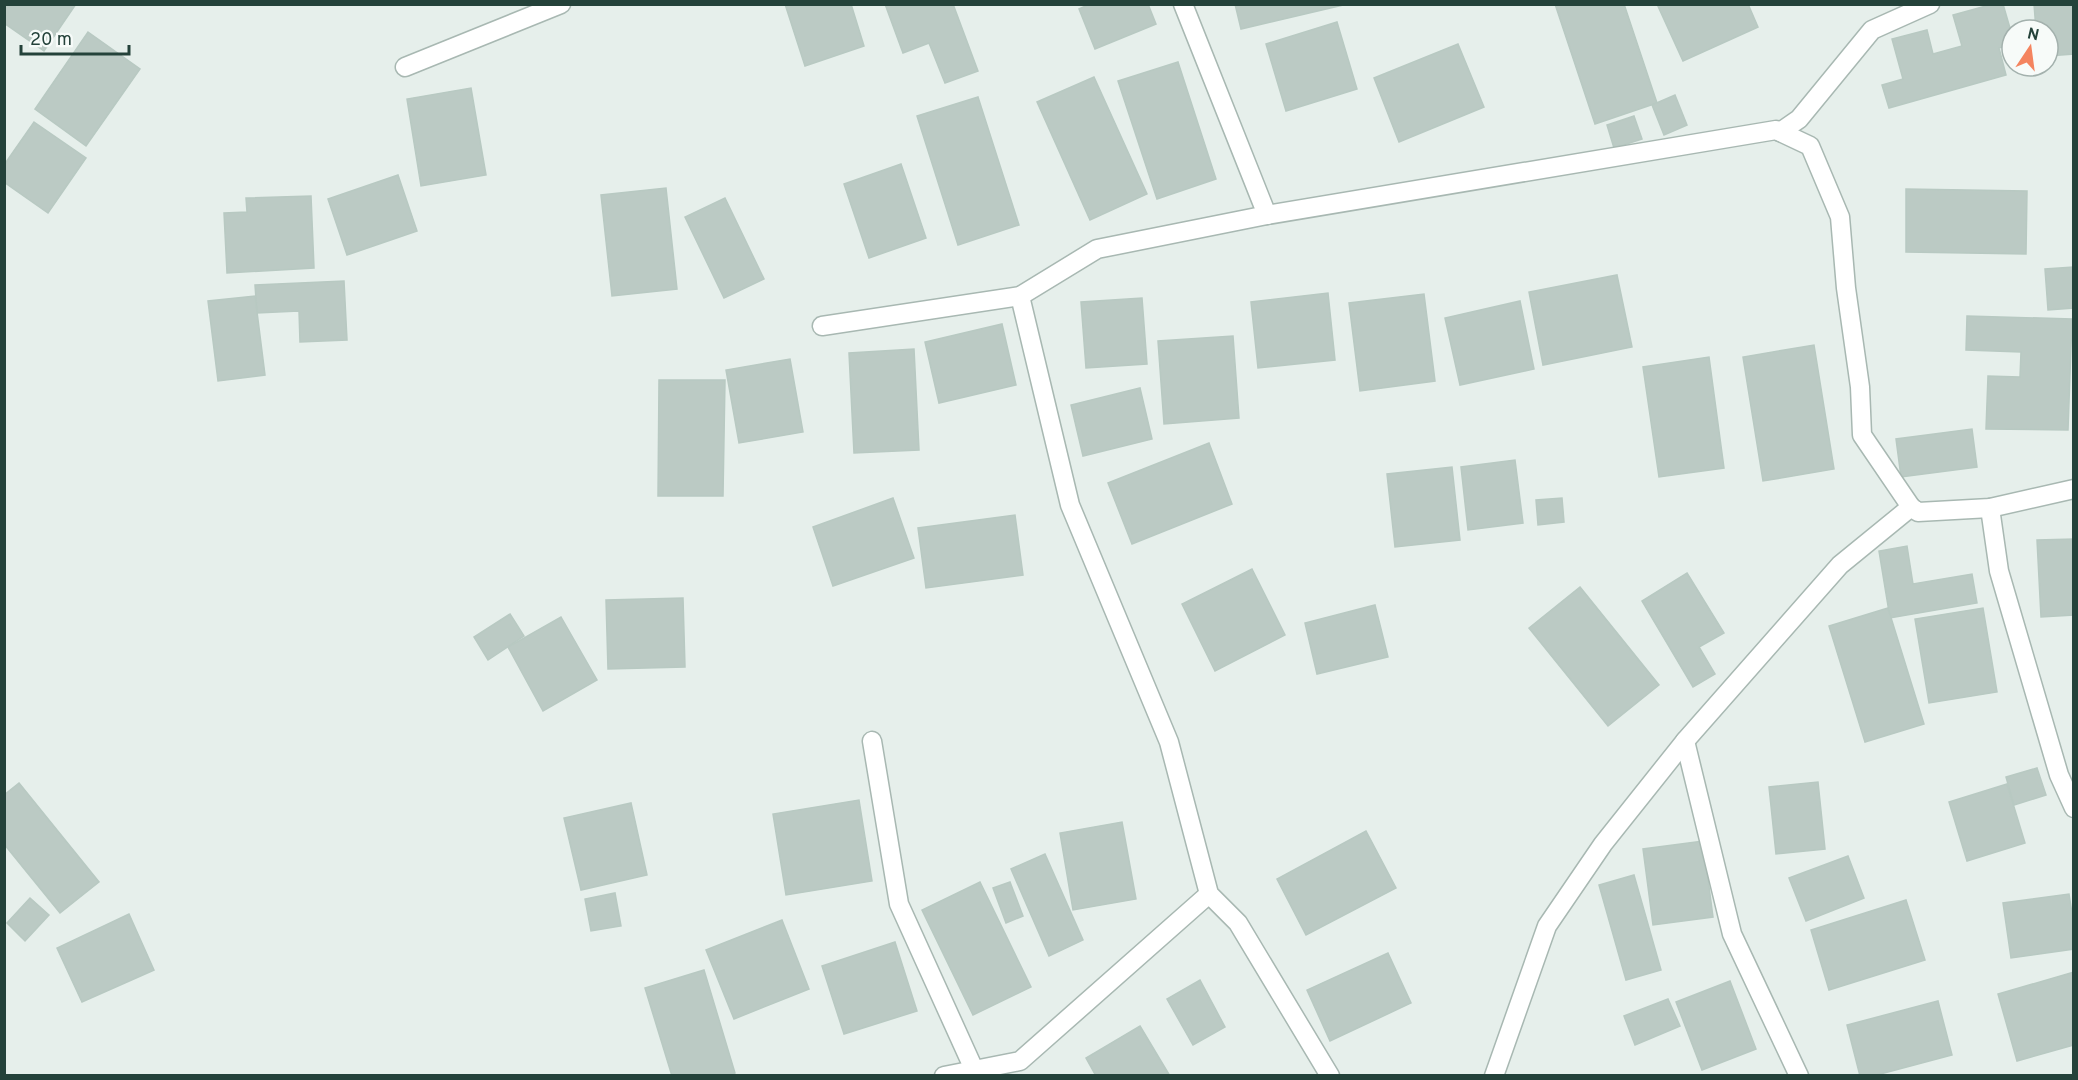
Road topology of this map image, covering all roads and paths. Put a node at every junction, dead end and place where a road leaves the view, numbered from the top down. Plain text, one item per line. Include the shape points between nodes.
1 (561, 4) edge
2 (1183, 4) edge
3 (1930, 4) edge
4 (405, 67) dead end
5 (1780, 132) junction
6 (1267, 215) junction
7 (1020, 296) junction
8 (822, 326) dead end
9 (2073, 489) edge
10 (1911, 507) junction
11 (1990, 508) junction
12 (872, 741) dead end
13 (1685, 741) junction
14 (2073, 808) edge
15 (1209, 894) junction
16 (976, 1073) edge
17 (944, 1076) edge
18 (1330, 1076) edge
19 (1494, 1076) edge
20 (1799, 1076) edge

1 - 4 street
2 - 6 street
3 - 5 street via 1872,30 1799,119
5 - 6 street
5 - 10 street via 1810,146 1840,217 1862,435
6 - 7 street via 1097,249
7 - 8 street
7 - 15 street via 1070,505 1169,742
9 - 11 street
10 - 11 street via 1918,512
10 - 13 street via 1840,565
11 - 14 street via 1999,571 2059,775
12 - 16 street via 899,904
13 - 19 street via 1603,844 1548,926
13 - 20 street via 1732,934
15 - 16 street via 1020,1061
15 - 18 street via 1238,923
16 - 17 street

